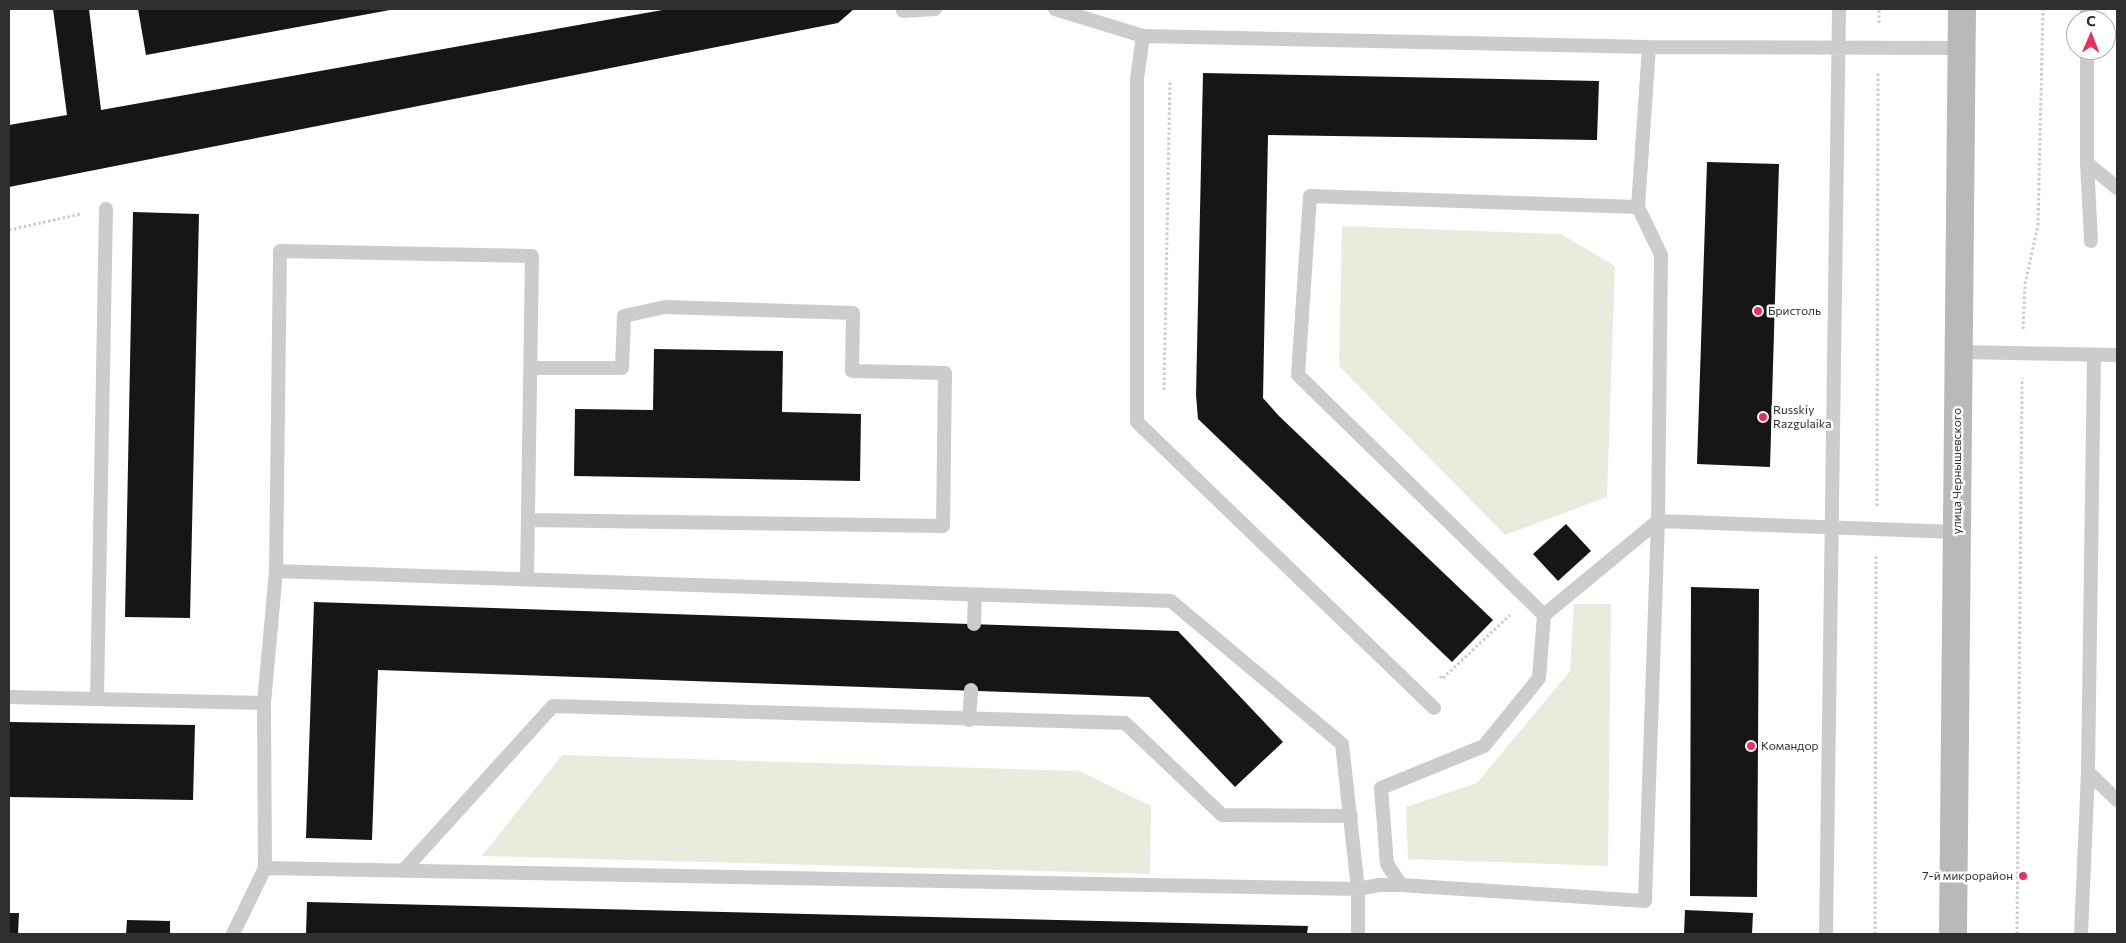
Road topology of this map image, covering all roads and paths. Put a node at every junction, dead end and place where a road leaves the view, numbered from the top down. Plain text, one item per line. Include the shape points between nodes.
1 (935, 9) edge
2 (1055, 9) edge
3 (1838, 9) edge
4 (1879, 9) edge
5 (1962, 9) edge
6 (2043, 9) edge
7 (903, 11) dead end
8 (1143, 36) junction
9 (1649, 47) junction
10 (1839, 48) junction
11 (1878, 48) junction
12 (1961, 48) junction
13 (2087, 60) edge
14 (1170, 80) dead end
15 (2087, 163) junction
16 (2117, 188) edge
17 (1638, 207) junction
18 (106, 209) joint
19 (9, 230) edge
20 (2091, 241) dead end
21 (1958, 352) junction
22 (2022, 353) junction
23 (2117, 354) edge
24 (2094, 355) junction
25 (531, 368) junction
26 (1164, 392) dead end
27 (529, 520) junction
28 (1658, 521) junction
29 (1830, 526) junction
30 (1876, 530) junction
31 (1957, 532) junction
32 (276, 571) junction
33 (527, 578) junction
34 (975, 595) junction
35 (1528, 598) junction
36 (1544, 615) junction
37 (974, 624) dead end
38 (1435, 672) dead end
39 (971, 690) dead end
40 (9, 697) edge
41 (97, 699) junction
42 (264, 703) junction
43 (1434, 708) dead end
44 (969, 720) junction
45 (2088, 772) junction
46 (2117, 800) edge
47 (1351, 816) junction
48 (265, 868) junction
49 (403, 871) junction
50 (1401, 885) junction
51 (1358, 889) junction
52 (233, 934) edge
53 (1358, 934) edge
54 (1826, 934) edge
55 (1875, 934) edge
56 (1954, 934) edge
57 (2017, 934) edge
58 (2081, 934) edge

1 - 7 lane
2 - 8 lane
3 - 10 lane
4 - 11 path
5 - 12 main road, улица Чернышевского
6 - 22 path via 2038,225 2025,284
8 - 9 lane
8 - 43 lane via 1137,79 1137,422
9 - 10 lane
9 - 17 lane
10 - 11 lane
10 - 29 lane
11 - 12 lane
11 - 30 path
12 - 21 main road, улица Чернышевского
13 - 15 lane
14 - 26 path
15 - 16 lane
15 - 20 lane
17 - 28 lane via 1660,255
17 - 35 lane via 1310,196 1298,374
18 - 19 path
18 - 41 lane
21 - 22 lane
21 - 31 main road, улица Чернышевского
22 - 24 lane
22 - 57 path
23 - 24 lane
24 - 45 lane
25 - 27 lane
25 - 27 lane via 622,368 624,316 665,306 853,313 852,371 945,373 943,526
25 - 32 lane via 532,256 280,251
27 - 33 lane
28 - 29 lane
28 - 36 lane
28 - 50 lane via 1645,901
29 - 30 lane
29 - 54 lane
30 - 31 lane
30 - 55 path
31 - 56 main road, улица Чернышевского
32 - 33 lane
32 - 42 lane
33 - 34 lane
34 - 37 lane
34 - 47 lane via 1171,601 1342,744
35 - 36 lane
35 - 38 path via 1442,679
36 - 50 lane via 1539,678 1484,746 1381,788 1387,864
39 - 44 lane
40 - 41 lane
41 - 42 lane
42 - 48 lane
44 - 47 lane via 1125,723 1222,815
44 - 49 lane via 553,706
45 - 46 lane
45 - 58 lane
47 - 51 lane
48 - 49 lane
48 - 52 lane
49 - 51 lane
50 - 51 lane
51 - 53 lane

